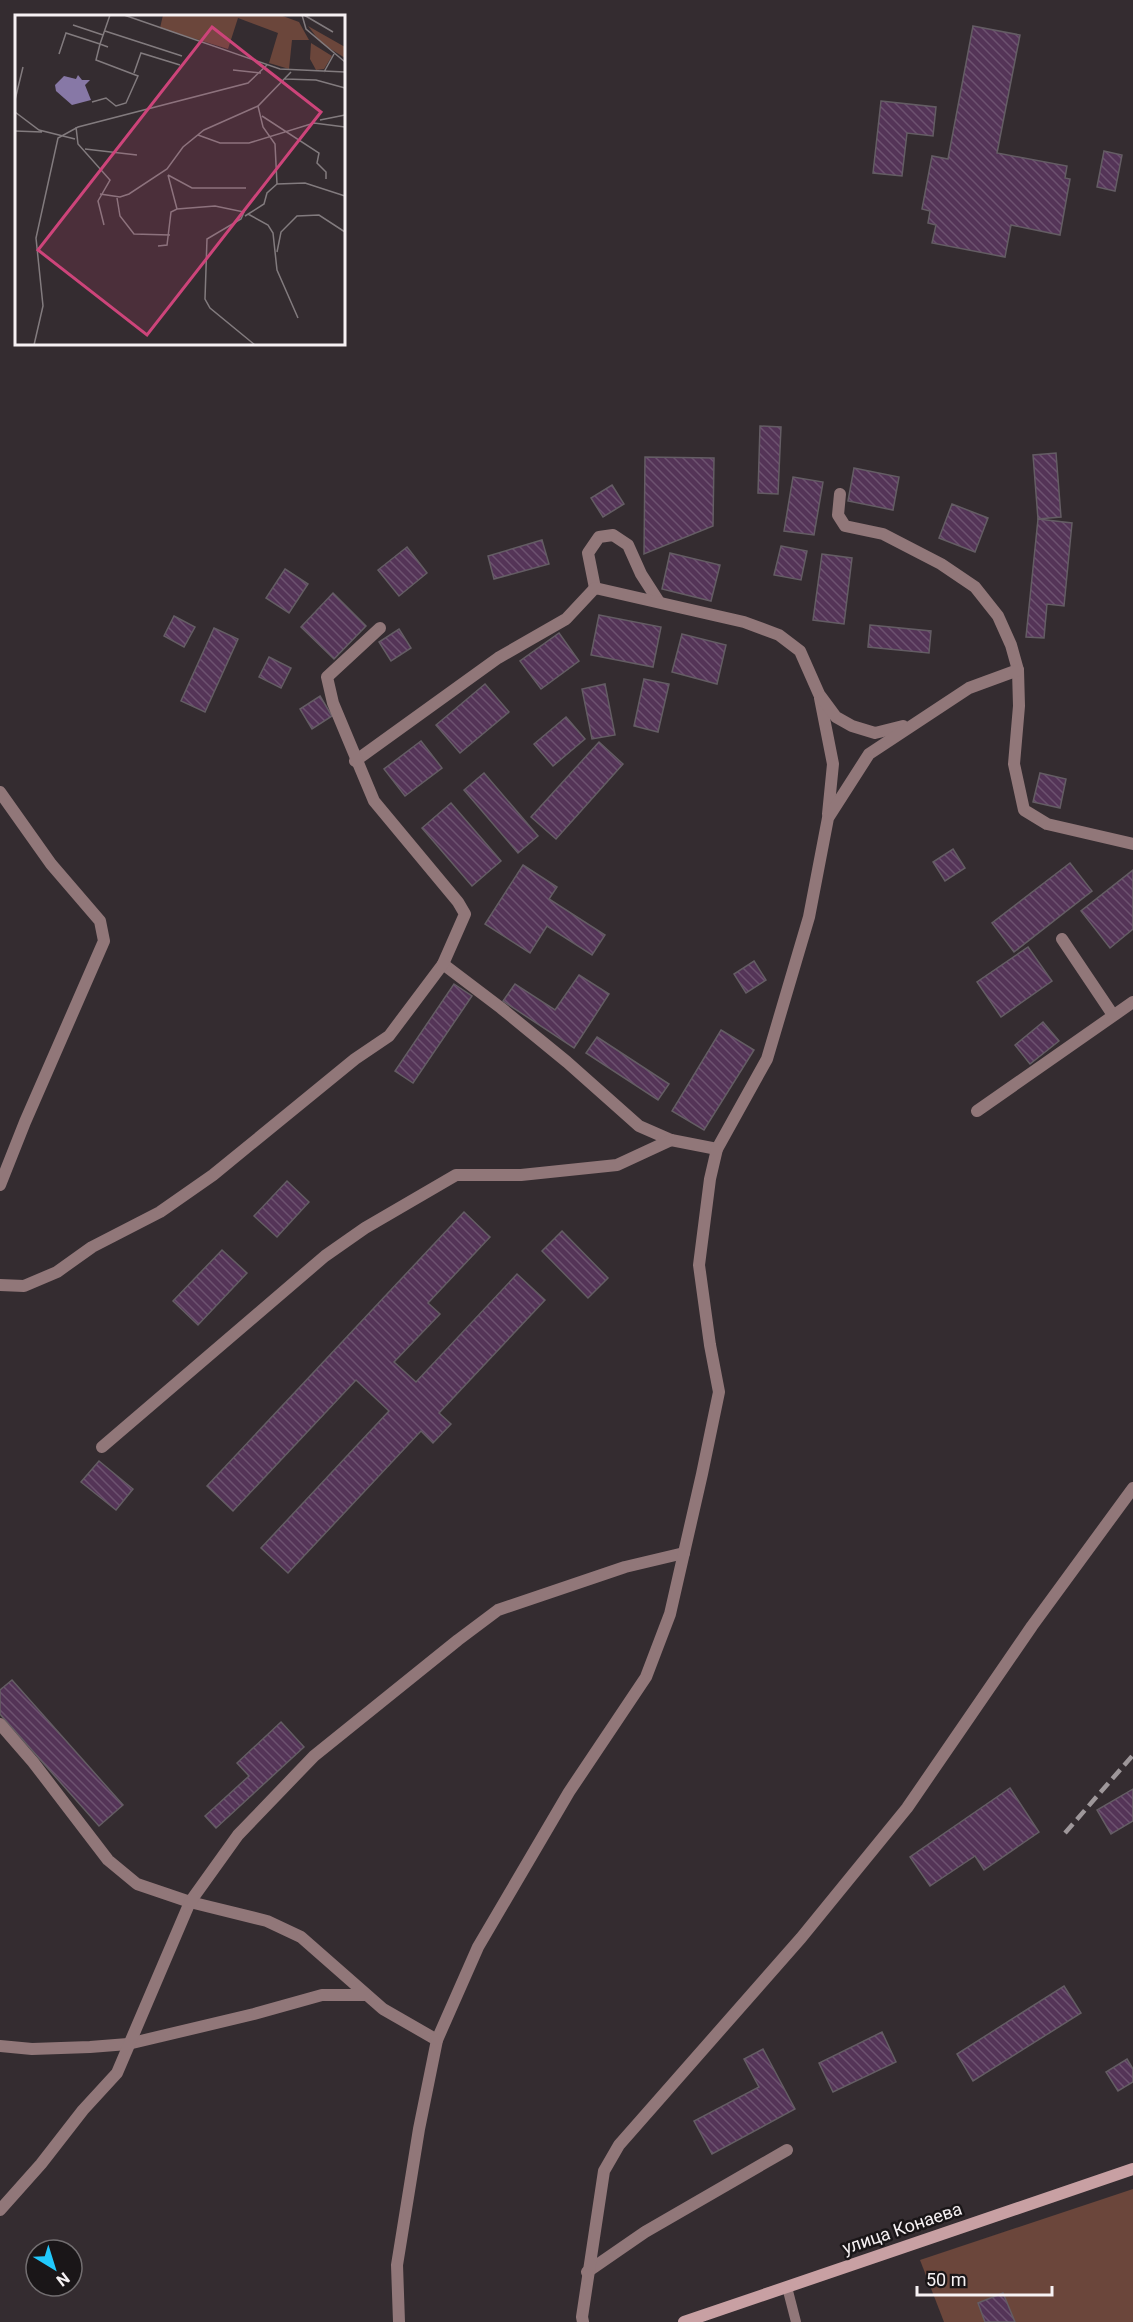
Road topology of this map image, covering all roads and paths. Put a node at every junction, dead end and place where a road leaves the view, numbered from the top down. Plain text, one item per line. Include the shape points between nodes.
1 (840, 494) dead end
2 (594, 588) junction
3 (659, 602) junction
4 (380, 628) dead end
5 (1018, 670) junction
6 (819, 694) junction
7 (910, 724) junction
8 (355, 761) junction
9 (0, 792) edge
10 (828, 818) junction
11 (1133, 844) edge
12 (1062, 939) dead end
13 (443, 964) junction
14 (1133, 1002) edge
15 (1113, 1015) junction
16 (978, 1112) dead end
17 (671, 1140) junction
18 (717, 1149) junction
19 (0, 1185) edge
20 (0, 1285) edge
21 (102, 1447) dead end
22 (1133, 1488) edge
23 (684, 1554) junction
24 (0, 1724) edge
25 (190, 1902) junction
26 (366, 1995) junction
27 (437, 2040) junction
28 (128, 2044) junction
29 (0, 2046) edge
30 (787, 2150) dead end
31 (1133, 2169) edge
32 (0, 2210) edge
33 (587, 2272) junction
34 (787, 2287) junction
35 (399, 2322) edge
36 (583, 2322) edge
37 (684, 2322) edge
38 (796, 2322) edge

1 - 5 street via 838,515 845,526 883,534 975,587 998,616
2 - 3 street
2 - 3 street via 588,553 599,537 613,535 628,545
2 - 8 street via 566,619 498,658
3 - 6 street via 744,622 779,635 800,651
4 - 8 street via 327,677
5 - 7 street via 969,688
5 - 11 street via 1014,764 1024,810 1047,824
6 - 7 street via 836,717 852,726 875,733
6 - 10 street via 833,764
7 - 10 street via 869,754
8 - 13 street via 374,801 465,914
9 - 19 street via 51,864 100,921 104,941
10 - 18 street via 809,917 767,1059
12 - 15 street
13 - 17 street via 526,1028 639,1126
13 - 20 street via 389,1036 213,1174 160,1212 92,1247 57,1272 24,1286
14 - 15 street
15 - 16 street
17 - 18 street
17 - 21 street via 617,1165 521,1175 456,1175 325,1256
18 - 23 street via 699,1265 719,1392
22 - 33 street via 907,1808 801,1938 620,2145 604,2171
23 - 25 street via 625,1567 498,1610 314,1756 238,1834
23 - 27 street via 670,1614 646,1677 569,1792 478,1947
24 - 25 street via 108,1860 137,1884
25 - 26 street via 267,1921 301,1937
25 - 28 street
26 - 27 street
26 - 28 street via 322,1995
27 - 35 street via 397,2265
28 - 29 street via 32,2049
28 - 32 street via 117,2073
30 - 33 street via 645,2232
31 - 34 main road, улица Конаева
33 - 36 street
34 - 37 main road, улица Конаева
34 - 38 lane

